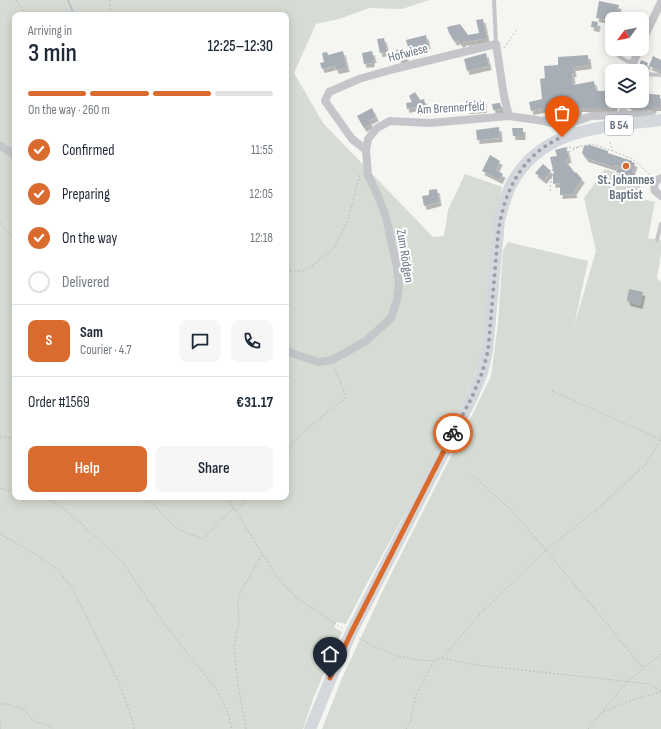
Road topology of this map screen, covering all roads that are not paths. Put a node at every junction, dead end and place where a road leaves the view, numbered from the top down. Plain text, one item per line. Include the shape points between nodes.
1 (494, 0) edge
2 (661, 2) edge
3 (649, 27) edge
4 (496, 44) junction
5 (618, 56) edge
6 (636, 56) edge
7 (633, 63) joint
8 (649, 74) edge
9 (661, 75) edge
10 (623, 108) edge
11 (623, 114) junction
12 (510, 116) junction
13 (659, 120) edge
14 (564, 126) junction
15 (576, 132) junction
16 (0, 146) edge
17 (366, 150) junction
18 (12, 153) edge
19 (364, 173) joint
20 (658, 180) edge
21 (661, 196) edge
22 (661, 224) edge
23 (657, 240) dead end
24 (289, 352) edge
25 (310, 729) edge

1 - 4 lane
2 - 3 street
4 - 12 street via 504,96
4 - 17 street, Hofwiese via 359,79 329,92 325,101 352,139
5 - 7 lane
6 - 7 street
8 - 9 lane
10 - 11 street
11 - 13 street via 650,114
11 - 14 street via 591,116
12 - 14 street, Am Brennerfeld
12 - 17 street, Am Brennerfeld via 430,123 390,121 377,128 368,139
13 - 15 main road, B 54
14 - 15 street, Am Brennerfeld
15 - 25 main road, B 54 via 555,141 532,157 510,186 499,221 488,351 482,373 351,633
16 - 18 street
17 - 19 street, Am Brennerfeld
19 - 24 street, Zum Rödgen via 386,217 397,268 399,286 391,318 366,341 332,360 318,362
20 - 21 street via 654,185 655,191
22 - 23 lane

